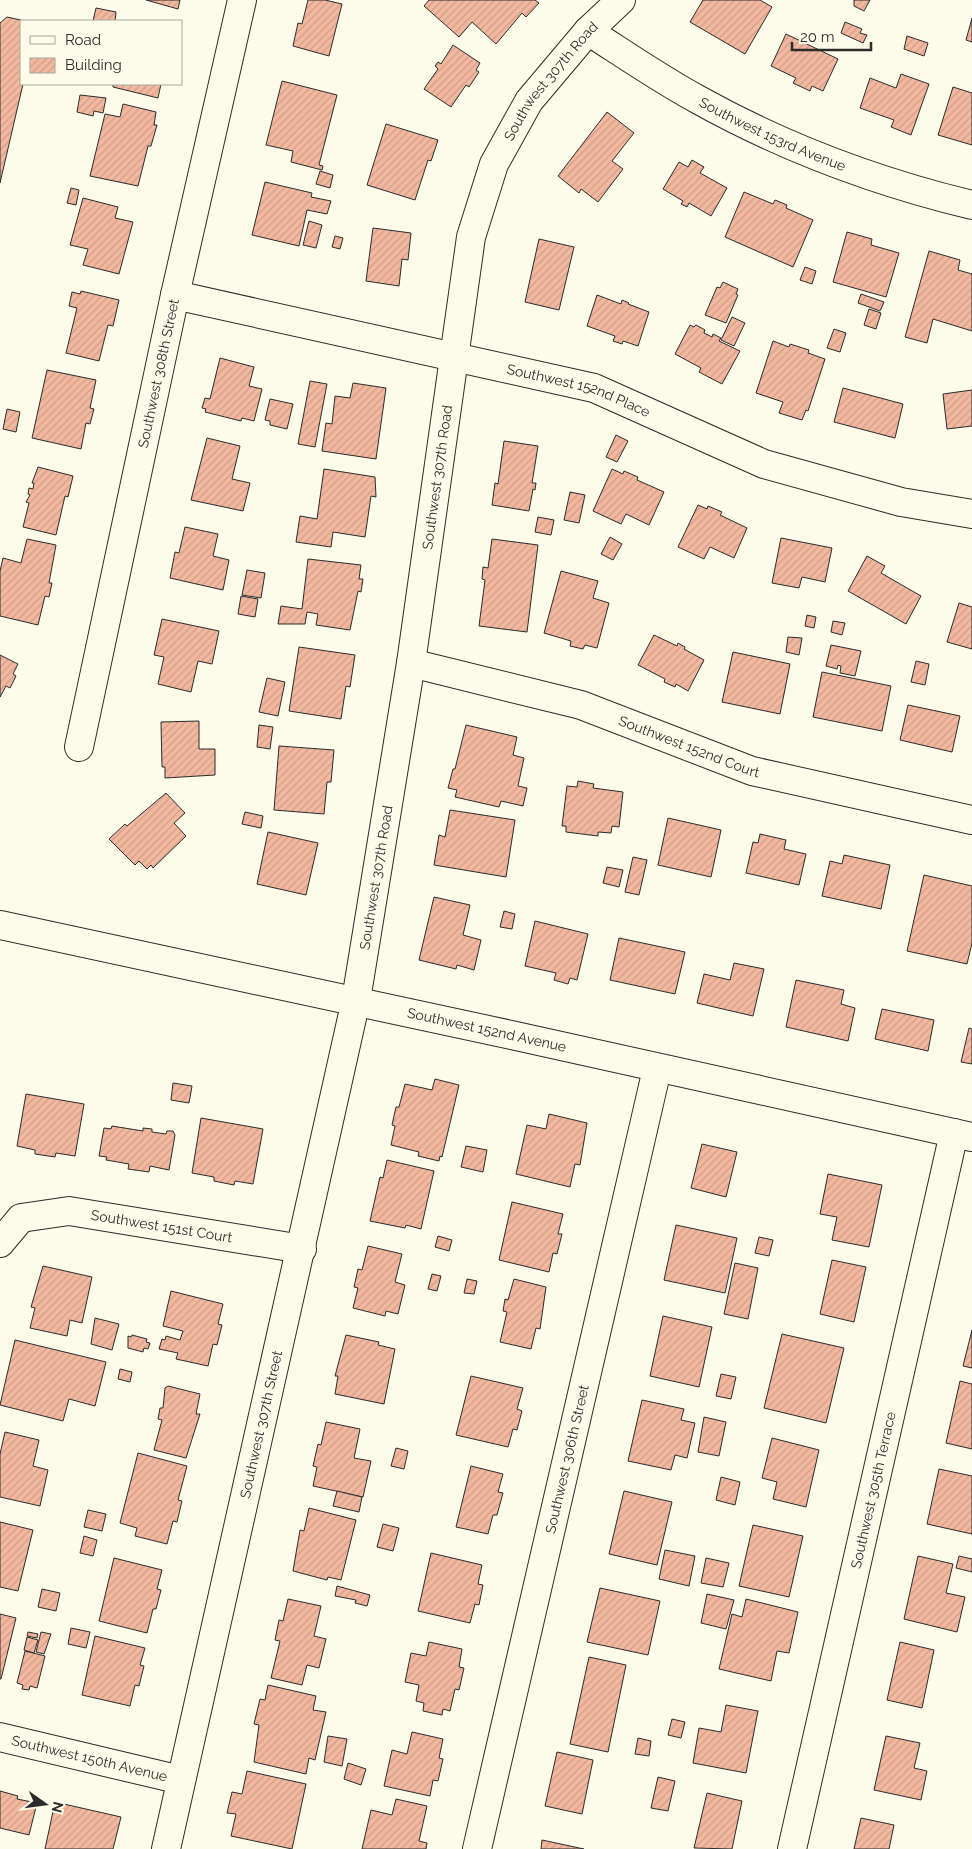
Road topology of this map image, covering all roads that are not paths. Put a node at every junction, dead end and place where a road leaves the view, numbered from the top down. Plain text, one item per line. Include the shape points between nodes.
1 (242, 0) edge
2 (621, 0) edge
3 (588, 31) junction
4 (972, 205) edge
5 (175, 295) junction
6 (455, 357) junction
7 (972, 514) edge
8 (411, 663) junction
9 (79, 747) dead end
10 (972, 820) edge
11 (0, 925) edge
12 (356, 1000) junction
13 (657, 1069) junction
14 (963, 1135) edge
15 (0, 1242) edge
16 (302, 1249) junction
17 (0, 1737) edge
18 (181, 1780) junction
19 (166, 1849) edge
20 (477, 1849) edge
21 (792, 1849) edge

1 - 5 street, Southwest 308th Street
2 - 3 street, Southwest 307th Road
3 - 4 street, Southwest 153rd Avenue via 697,99 809,153 933,196
3 - 6 street, Southwest 307th Road via 529,101 494,164 470,237
5 - 6 street, Southwest 152nd Place
5 - 9 street, Southwest 308th Street
6 - 7 street, Southwest 152nd Place via 594,388 764,464 901,502
6 - 8 street, Southwest 307th Road
8 - 10 street, Southwest 152nd Court via 581,705 752,771
8 - 12 street, Southwest 307th Road
11 - 12 street, Southwest 152nd Avenue
12 - 13 street, Southwest 152nd Avenue
12 - 16 street, Southwest 307th Street
13 - 14 street, Southwest 152nd Avenue
13 - 20 street, Southwest 306th Street
14 - 21 street, Southwest 305th Terrace
15 - 16 street, Southwest 151st Court via 21,1218 69,1211
16 - 18 street, Southwest 307th Street
17 - 18 street, Southwest 150th Avenue
18 - 19 street, Southwest 307th Street

